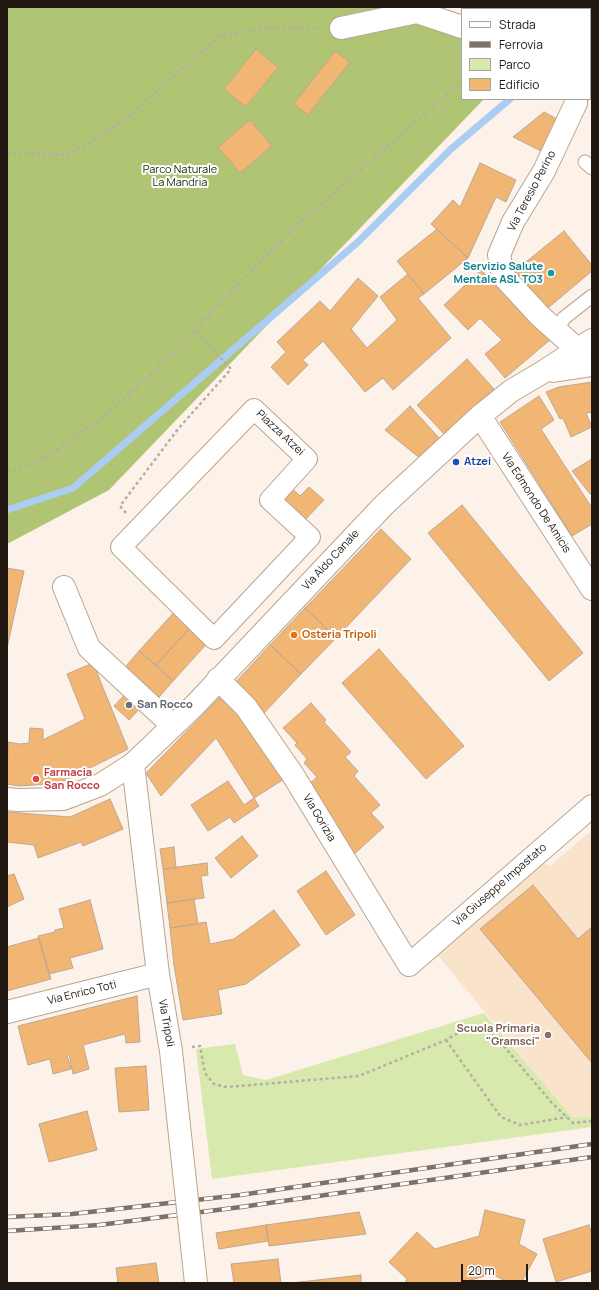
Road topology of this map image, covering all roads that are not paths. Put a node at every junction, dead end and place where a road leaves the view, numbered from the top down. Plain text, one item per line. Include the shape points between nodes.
1 (461, 27) edge
2 (341, 28) road end
3 (576, 100) edge
4 (592, 296) edge
5 (556, 331) junction
6 (587, 352) edge
7 (480, 416) junction
8 (139, 528) joint
9 (64, 586) dead end
10 (592, 589) edge
11 (218, 679) junction
12 (173, 726) junction
13 (133, 764) junction
14 (7, 799) edge
15 (592, 806) edge
16 (409, 965) joint
17 (158, 974) junction
18 (7, 1012) edge
19 (196, 1283) edge

1 - 2 street via 417,12
3 - 5 street, Via Teresio Perino via 544,171 513,222 500,255 503,276
4 - 5 lane via 564,318
5 - 6 street, Via Teresio Perino
6 - 7 street, Via Aldo Canale via 511,390
7 - 10 street, Via Edmondo De Amicis
7 - 11 street, Via Aldo Canale via 384,504
8 - 8 street, Piazza Atzei via 121,547 214,639 310,536 270,500 307,459 254,409
9 - 12 street via 89,648
11 - 12 street, Via Aldo Canale
11 - 16 street, Via Gorizia via 246,707 293,775
12 - 13 street, Via Aldo Canale
13 - 14 street, Via Aldo Canale via 100,785 63,799
13 - 17 street, Via Tripoli
15 - 16 street, Via Giuseppe Impastato
17 - 18 street, Via Enrico Toti
17 - 19 street, Via Tripoli, bridge via 171,1051

